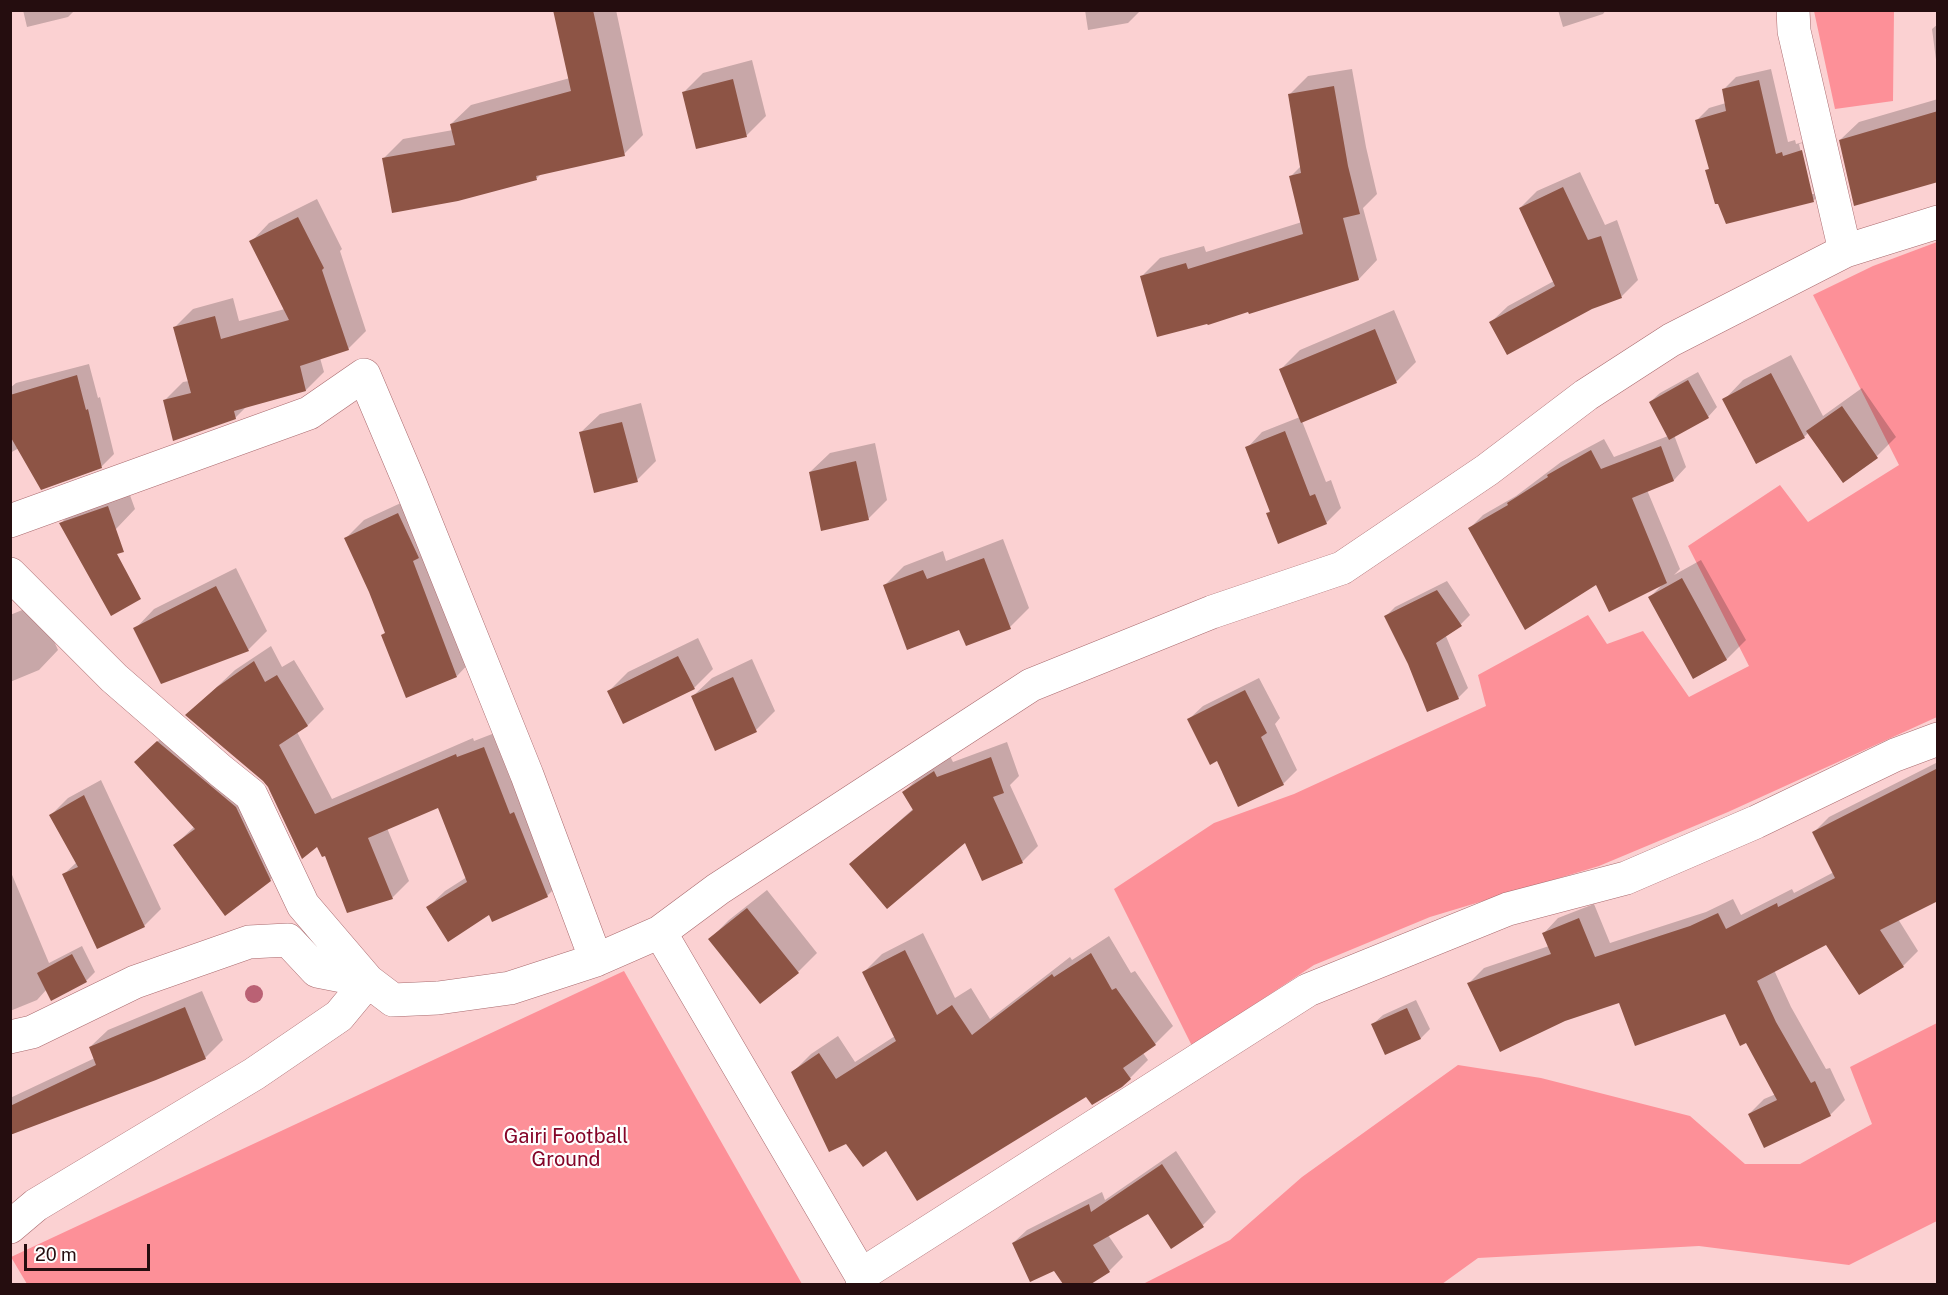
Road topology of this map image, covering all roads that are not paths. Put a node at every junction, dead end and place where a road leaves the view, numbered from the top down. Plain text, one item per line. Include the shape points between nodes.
1 (1793, 10) edge
2 (1938, 222) edge
3 (1845, 251) junction
4 (10, 521) edge
5 (10, 574) edge
6 (1938, 739) edge
7 (660, 932) junction
8 (596, 960) junction
9 (368, 981) junction
10 (10, 1037) edge
11 (10, 1227) edge
12 (862, 1280) edge

1 - 3 street via 1794,31
2 - 3 street
3 - 7 street via 1671,340 1586,395 1487,470 1342,568 1212,612 1031,685 727,883
4 - 8 street via 309,412 364,375 527,776
5 - 9 street via 114,678 251,795 303,905
6 - 12 street via 1626,878 1508,909 1308,990
7 - 8 street
7 - 12 street
8 - 9 street via 510,988 438,998 393,1000
9 - 10 street via 317,970 288,940 249,942 135,982 32,1032
9 - 11 street via 339,1016 254,1074 36,1205

